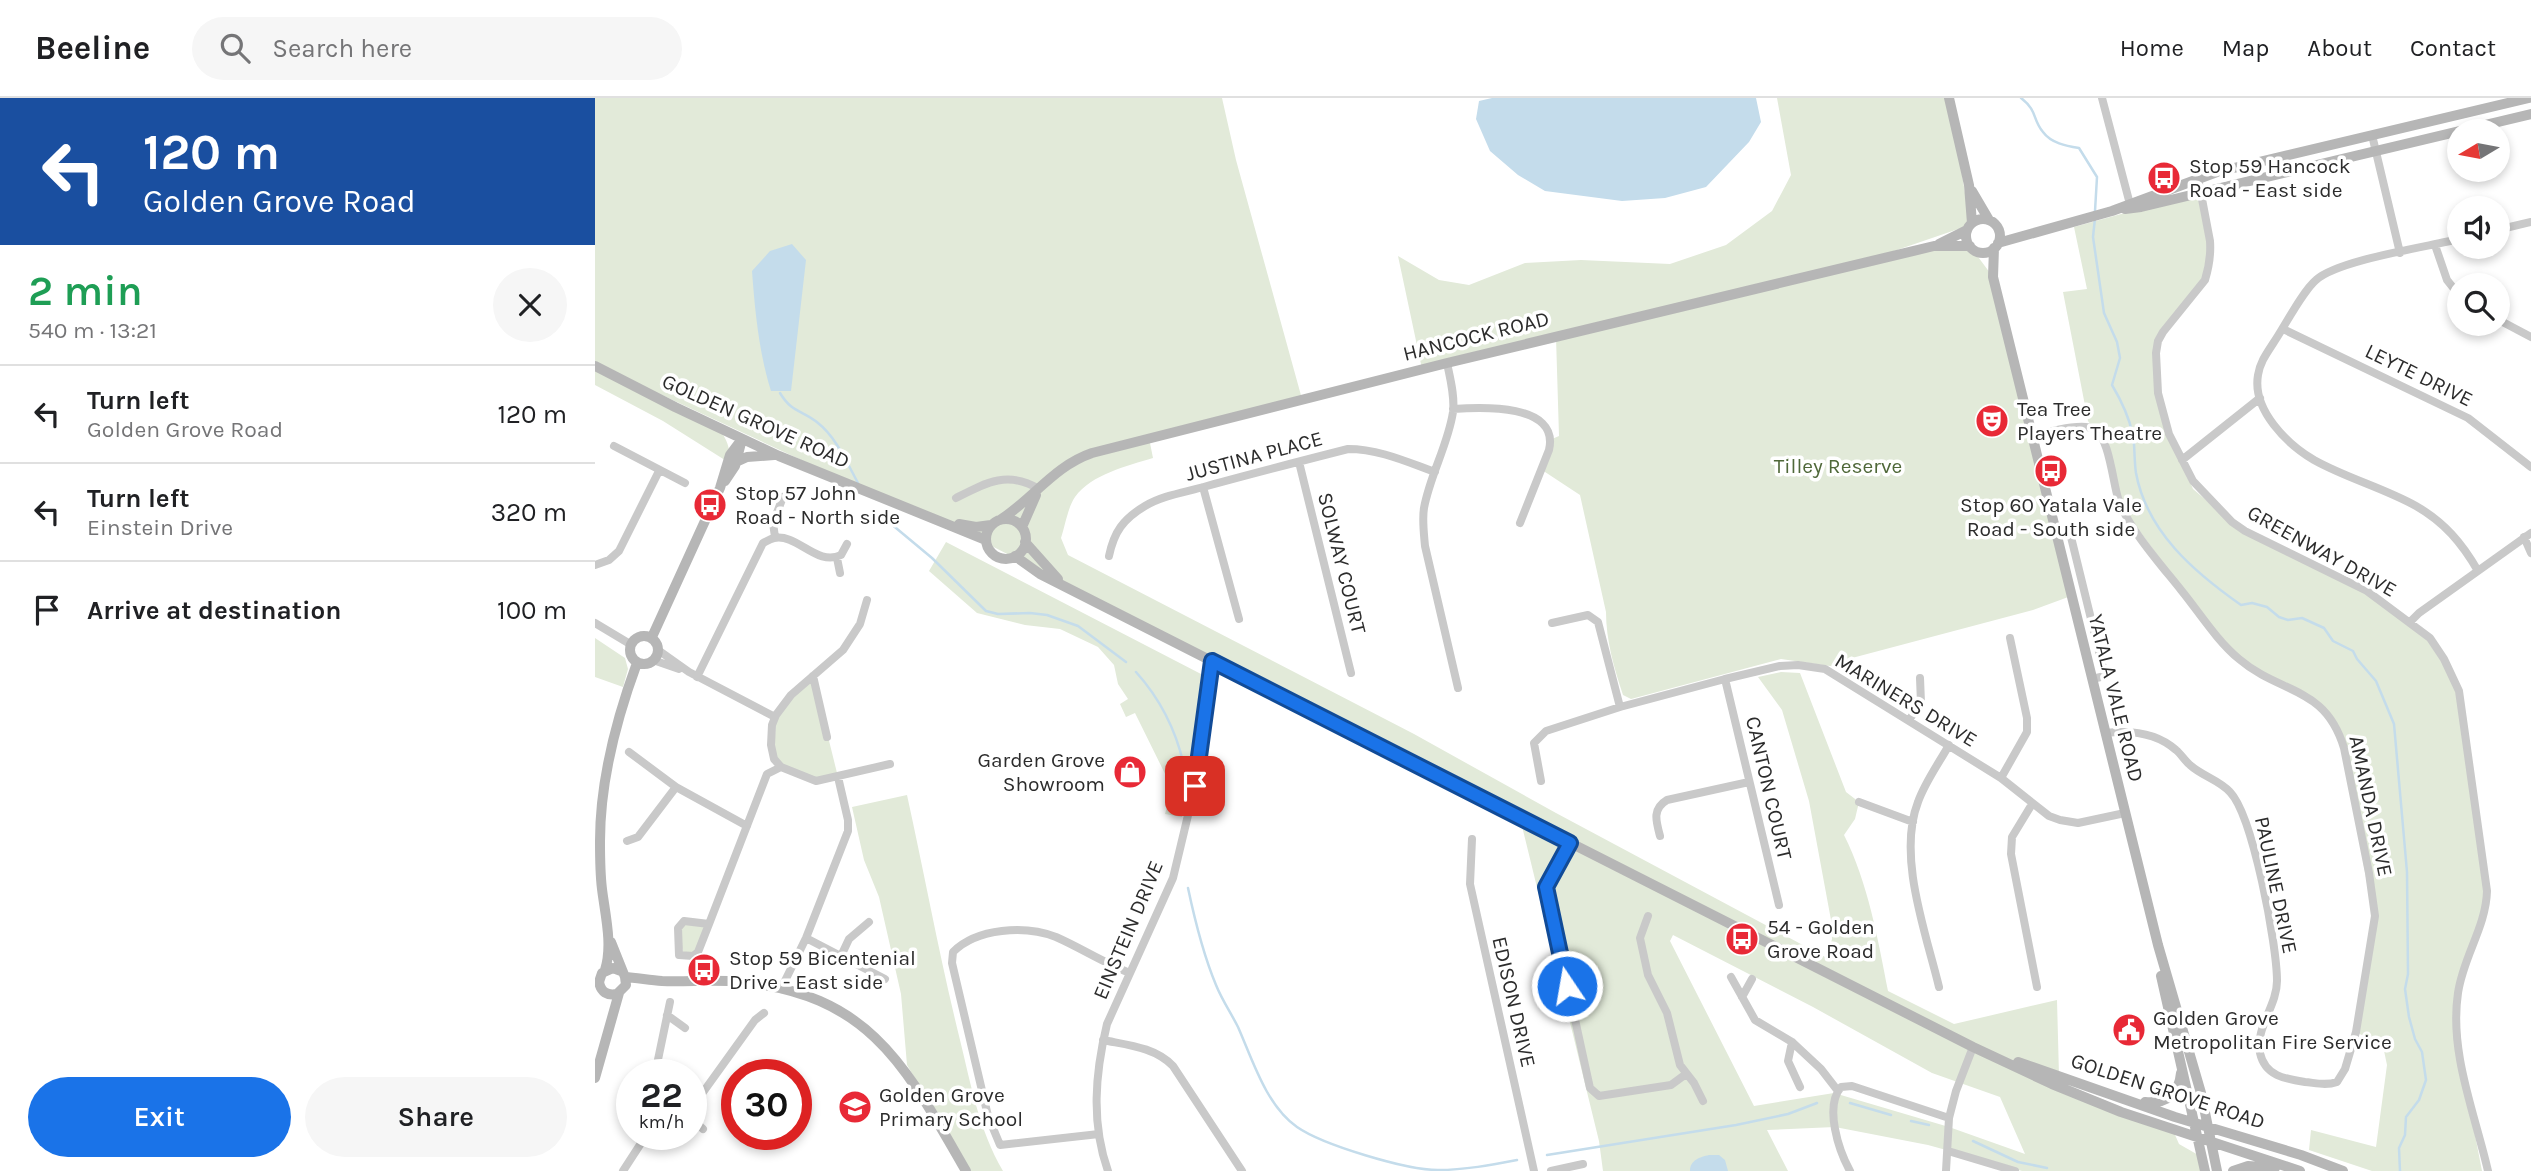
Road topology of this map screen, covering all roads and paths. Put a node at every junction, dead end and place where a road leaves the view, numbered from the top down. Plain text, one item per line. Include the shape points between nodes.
1 (1949, 98) edge
2 (2102, 98) edge
3 (2529, 98) edge
4 (2531, 114) edge
5 (2372, 135) junction
6 (2375, 150) junction
7 (2198, 178) junction
8 (1969, 185) junction
9 (2201, 192) junction
10 (2131, 206) junction
11 (2531, 222) edge
12 (1993, 223) junction
13 (2056, 225) junction
14 (1970, 226) junction
15 (2510, 227) edge
16 (2447, 242) edge
17 (2435, 245) junction
18 (1934, 246) junction
19 (1996, 246) junction
20 (1973, 249) junction
21 (2400, 253) junction
22 (1993, 277) junction
23 (2447, 280) edge
24 (2510, 326) edge
25 (2283, 329) junction
26 (2531, 337) edge
27 (1447, 363) junction
28 (595, 366) edge
29 (2260, 398) junction
30 (1453, 409) junction
31 (719, 428) junction
32 (2032, 436) junction
33 (743, 439) junction
34 (614, 446) dead end
35 (779, 456) junction
36 (733, 459) junction
37 (2182, 460) junction
38 (1299, 462) junction
39 (2531, 467) edge
40 (659, 471) junction
41 (1435, 472) junction
42 (685, 483) dead end
43 (1203, 487) junction
44 (1039, 489) junction
45 (783, 497) dead end
46 (956, 498) dead end
47 (942, 522) junction
48 (996, 522) junction
49 (1520, 523) dead end
50 (1022, 527) junction
51 (2528, 535) edge
52 (775, 537) junction
53 (986, 540) junction
54 (1025, 542) junction
55 (847, 544) dead end
56 (2531, 553) edge
57 (1015, 556) junction
58 (1108, 556) dead end
59 (837, 558) junction
60 (595, 565) edge
61 (2478, 570) junction
62 (840, 573) dead end
63 (1062, 583) junction
64 (867, 600) dead end
65 (1239, 619) dead end
66 (2410, 622) junction
67 (595, 623) edge
68 (1552, 623) dead end
69 (652, 637) junction
70 (2010, 638) dead end
71 (630, 644) junction
72 (656, 655) junction
73 (1212, 661) junction
74 (637, 663) junction
75 (1352, 673) dead end
76 (813, 676) junction
77 (697, 677) junction
78 (1724, 678) junction
79 (1920, 678) dead end
80 (1458, 688) dead end
81 (1620, 707) junction
82 (775, 717) junction
83 (1909, 720) junction
84 (2105, 733) junction
85 (827, 737) dead end
86 (1949, 745) junction
87 (629, 752) dead end
88 (890, 764) dead end
89 (781, 767) junction
90 (838, 777) junction
91 (2001, 778) junction
92 (1541, 781) dead end
93 (1749, 782) junction
94 (676, 787) junction
95 (1859, 802) dead end
96 (2032, 804) junction
97 (2125, 813) junction
98 (1913, 822) junction
99 (747, 826) junction
100 (1660, 836) dead end
101 (1472, 839) dead end
102 (627, 841) dead end
103 (1570, 843) junction
104 (598, 886) edge
105 (1779, 905) dead end
106 (1648, 916) dead end
107 (869, 922) dead end
108 (709, 924) junction
109 (607, 929) junction
110 (806, 938) junction
111 (2158, 945) junction
112 (841, 956) junction
113 (605, 970) junction
114 (1130, 973) junction
115 (1731, 977) dead end
116 (885, 979) dead end
117 (1752, 979) dead end
118 (622, 982) junction
119 (1939, 986) dead end
120 (2037, 987) dead end
121 (781, 989) junction
122 (793, 992) junction
123 (605, 993) junction
124 (1742, 997) junction
125 (670, 1002) dead end
126 (764, 1013) dead end
127 (667, 1015) junction
128 (685, 1028) dead end
129 (607, 1039) junction
130 (1103, 1040) junction
131 (1792, 1042) junction
132 (1976, 1048) junction
133 (658, 1059) edge
134 (2181, 1063) junction
135 (2195, 1070) junction
136 (1686, 1074) junction
137 (595, 1079) edge
138 (2323, 1084) joint
139 (707, 1087) edge
140 (1800, 1087) dead end
141 (1838, 1091) junction
142 (1703, 1101) dead end
143 (2132, 1101) junction
144 (1949, 1118) junction
145 (2194, 1122) junction
146 (2208, 1126) junction
147 (2230, 1133) junction
148 (1099, 1134) junction
149 (2198, 1136) junction
150 (2210, 1140) junction
151 (637, 1150) edge
152 (1948, 1151) junction
153 (1583, 1164) dead end
154 (624, 1171) edge
155 (959, 1171) edge
156 (966, 1171) edge
157 (1108, 1171) edge
158 (1243, 1171) edge
159 (1534, 1171) edge
160 (1551, 1171) edge
161 (1850, 1171) edge
162 (1946, 1171) edge
163 (2015, 1171) edge
164 (2205, 1171) edge
165 (2217, 1171) edge
166 (2233, 1171) edge
167 (2297, 1171) edge
168 (2343, 1171) edge
169 (2488, 1171) edge

1 - 8 main road
2 - 10 street
3 - 5 main road
4 - 6 main road
5 - 6 street
5 - 7 main road
6 - 9 main road
6 - 21 street
7 - 9 street, GREENWAY DRIVE
7 - 10 main road
8 - 12 main road
8 - 14 main road
9 - 10 main road
9 - 37 street, GREENWAY DRIVE via 2211,251 2208,270 2163,332 2156,353 2160,404
10 - 13 main road
11 - 15 street
12 - 13 main road via 2014,229
12 - 14 main road via 1981,219
12 - 19 main road via 2000,235
13 - 19 main road
14 - 18 main road, HANCOCK ROAD
14 - 20 main road via 1966,237
16 - 17 street
17 - 21 street
17 - 23 street
18 - 20 main road, HANCOCK ROAD
18 - 27 main road, HANCOCK ROAD
19 - 20 main road via 1984,253
19 - 22 main road, YATALA VALE ROAD
20 - 22 main road, YATALA VALE ROAD
21 - 25 street via 2335,268 2315,281
22 - 32 main road, YATALA VALE ROAD
24 - 26 street
25 - 29 street via 2262,361 2257,378
25 - 39 street, LEYTE DRIVE via 2468,418
27 - 30 street
27 - 44 main road, HANCOCK ROAD via 1092,453 1063,466
28 - 31 main road, GOLDEN GROVE ROAD
29 - 37 street
29 - 61 street via 2284,437 2313,459 2435,519 2462,544
30 - 41 street
30 - 49 street via 1516,411 1536,420 1552,439
31 - 33 main road, GOLDEN GROVE ROAD
31 - 36 main road
32 - 84 main road, YATALA VALE ROAD
32 - 138 street, AMANDA DRIVE via 2078,427 2098,431 2121,506 2235,657 2260,675 2309,697 2337,730 2375,916 2356,1032 2341,1077
33 - 35 main road, GOLDEN GROVE ROAD
33 - 36 main road
34 - 40 street
35 - 36 main road
35 - 47 main road, GOLDEN GROVE ROAD
36 - 69 main road
37 - 66 street, GREENWAY DRIVE via 2210,501 2245,531 2367,591
38 - 41 street, JUSTINA PLACE via 1361,449
38 - 43 street, JUSTINA PLACE
38 - 75 street, SOLWAY COURT
40 - 42 street
40 - 60 street via 619,551
41 - 80 street via 1423,511 1425,546
43 - 58 street, JUSTINA PLACE via 1159,499 1132,515 1113,536
43 - 65 street
44 - 46 street via 1024,480 1010,479
44 - 48 main road, HANCOCK ROAD
44 - 50 main road, HANCOCK ROAD
45 - 52 street via 773,523
47 - 48 main road, GOLDEN GROVE ROAD via 976,527
47 - 53 main road, GOLDEN GROVE ROAD
48 - 50 main road via 1012,520
48 - 53 main road
50 - 54 main road
51 - 56 street
51 - 61 street
52 - 59 street
52 - 77 street via 763,543
53 - 57 main road via 996,556
54 - 57 main road
54 - 63 main road, GOLDEN GROVE ROAD
55 - 59 street
57 - 63 main road, GOLDEN GROVE ROAD
59 - 62 street
61 - 66 street
63 - 73 main road, GOLDEN GROVE ROAD
64 - 76 street via 860,624 843,650
66 - 169 street, GREENWAY DRIVE via 2430,638 2459,691 2479,828 2487,900 2461,978 2456,1013 2459,1051
67 - 71 street
68 - 81 street via 1588,615 1598,622
69 - 71 main road via 641,635
69 - 72 main road via 659,647
70 - 91 street via 2027,732
71 - 74 main road via 629,652
72 - 74 main road via 647,664
72 - 77 street
73 - 103 main road, GOLDEN GROVE ROAD
73 - 114 street, EINSTEIN DRIVE via 1195,786 1173,878
74 - 104 main road via 607,762
76 - 82 street
76 - 85 street
77 - 82 street
78 - 81 street, MARINERS DRIVE
78 - 83 street, MARINERS DRIVE via 1780,666 1825,669
78 - 93 street, CANTON COURT
79 - 83 street via 1921,703
81 - 92 street, MARINERS DRIVE via 1546,731 1534,743
82 - 89 street via 771,745
83 - 86 street, MARINERS DRIVE
84 - 97 main road, YATALA VALE ROAD
84 - 138 street, PAULINE DRIVE via 2134,732 2156,738 2236,798 2246,821 2274,937 2277,990 2259,1051 2268,1069 2280,1078
86 - 91 street, MARINERS DRIVE
86 - 98 street via 1917,804
87 - 94 street
88 - 90 street
89 - 90 street via 816,782
89 - 99 street via 767,774
90 - 110 street via 848,831
91 - 96 street, MARINERS DRIVE
93 - 100 street via 1660,804 1656,812
93 - 105 street, CANTON COURT
94 - 99 street
94 - 102 street via 638,837
95 - 98 street
96 - 97 street, MARINERS DRIVE via 2069,822
96 - 120 street via 2013,837 2011,854
97 - 111 main road, YATALA VALE ROAD
98 - 119 street via 1914,884
99 - 108 street
101 - 159 street, EDISON DRIVE via 1470,884
103 - 132 main road, GOLDEN GROVE ROAD
103 - 136 street via 1546,887 1590,1088 1596,1095 1608,1096 1675,1084
104 - 109 main road
106 - 136 street via 1640,938 1647,972 1667,1013
107 - 112 street via 849,939
108 - 108 street via 698,952 679,955 678,928 684,921
109 - 113 main road
109 - 118 main road
110 - 112 street
110 - 121 street
111 - 134 main road
111 - 135 main road, YATALA VALE ROAD
112 - 116 street
113 - 118 main road via 613,968
113 - 123 main road via 599,982
114 - 130 street, EINSTEIN DRIVE
114 - 148 street via 1054,936 1022,931 985,933 953,951 988,1116 1000,1145
115 - 124 street
117 - 124 street
118 - 121 main road via 744,982
118 - 123 main road via 612,995
118 - 129 main road
121 - 122 main road
122 - 155 main road via 854,1027 887,1058
122 - 156 main road via 841,1011 883,1044 918,1089
123 - 129 main road
124 - 131 street via 1755,1020
125 - 127 street
126 - 139 street
127 - 128 street
127 - 133 street
129 - 137 main road
130 - 148 street, EINSTEIN DRIVE via 1095,1099
130 - 158 street via 1165,1057
131 - 140 street via 1788,1061
131 - 141 street
132 - 143 main road, GOLDEN GROVE ROAD
132 - 144 street
132 - 149 main road, GOLDEN GROVE ROAD via 2078,1095
134 - 143 main road via 2180,1080 2172,1096 2159,1103
134 - 145 main road
135 - 146 main road, YATALA VALE ROAD
135 - 147 main road via 2216,1121
136 - 142 street
141 - 144 street via 1852,1086
141 - 161 street via 1836,1141
143 - 145 main road, GOLDEN GROVE ROAD
144 - 152 street
145 - 146 main road, GOLDEN GROVE ROAD
145 - 149 main road
146 - 147 main road, GOLDEN GROVE ROAD
146 - 150 main road, YATALA VALE ROAD
147 - 168 main road, GOLDEN GROVE ROAD
148 - 157 street, EINSTEIN DRIVE
149 - 150 main road, GOLDEN GROVE ROAD
149 - 164 main road
150 - 165 main road, YATALA VALE ROAD
150 - 167 main road, GOLDEN GROVE ROAD
151 - 154 street
152 - 162 street
152 - 163 street
153 - 160 street
166 - 167 main road via 2259,1166

